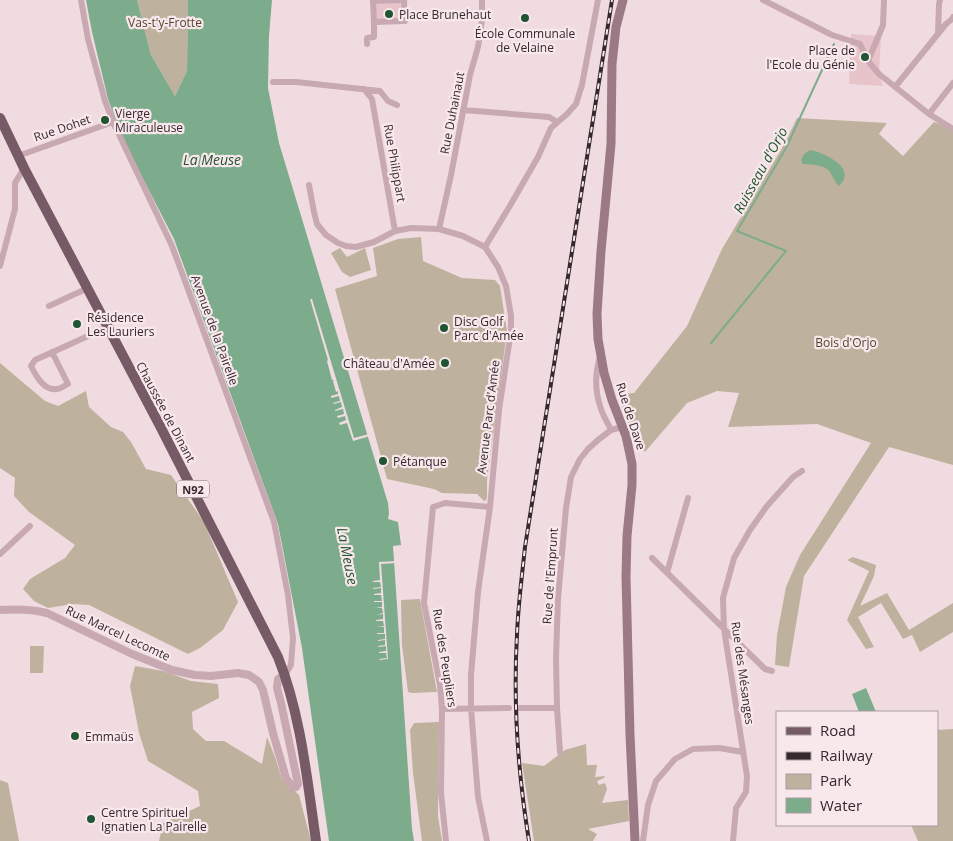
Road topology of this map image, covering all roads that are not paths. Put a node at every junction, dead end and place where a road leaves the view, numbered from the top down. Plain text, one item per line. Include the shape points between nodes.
1 (81, 0) edge
2 (373, 0) edge
3 (402, 0) edge
4 (482, 0) edge
5 (598, 0) edge
6 (623, 0) edge
7 (763, 0) edge
8 (884, 0) edge
9 (940, 0) edge
10 (953, 16) edge
11 (374, 22) junction
12 (938, 33) junction
13 (367, 44) dead end
14 (868, 61) junction
15 (273, 82) dead end
16 (953, 83) edge
17 (895, 87) junction
18 (364, 89) junction
19 (372, 98) junction
20 (388, 101) junction
21 (397, 105) dead end
22 (463, 110) junction
23 (929, 114) junction
24 (0, 118) edge
25 (113, 122) junction
26 (557, 122) junction
27 (953, 129) edge
28 (18, 156) junction
29 (24, 168) junction
30 (309, 185) dead end
31 (439, 229) junction
32 (395, 231) junction
33 (484, 248) junction
34 (0, 266) edge
35 (88, 288) junction
36 (49, 306) dead end
37 (108, 328) junction
38 (52, 352) junction
39 (600, 355) junction
40 (623, 428) junction
41 (611, 430) junction
42 (802, 471) dead end
43 (688, 498) dead end
44 (490, 507) junction
45 (30, 526) dead end
46 (0, 554) edge
47 (652, 558) dead end
48 (667, 573) junction
49 (0, 610) edge
50 (724, 629) junction
51 (772, 671) dead end
52 (285, 675) junction
53 (471, 708) junction
54 (509, 708) dead end
55 (519, 708) dead end
56 (557, 708) junction
57 (442, 709) junction
58 (560, 752) dead end
59 (742, 752) junction
60 (316, 841) edge
61 (446, 841) edge
62 (488, 841) edge
63 (635, 841) edge
64 (643, 841) edge
65 (733, 841) edge

1 - 25 street, Avenue de la Pairelle via 88,39
2 - 3 street
2 - 11 street
3 - 11 street via 405,21
4 - 22 street, Rue Duhainaut via 478,48
5 - 26 street via 576,104
6 - 39 main road, Rue de Dave via 612,64 611,144 598,295
7 - 14 street via 832,35 860,44
8 - 14 street via 883,24
9 - 12 street
10 - 12 street
11 - 13 street via 374,37 367,38
12 - 17 street
14 - 17 street
15 - 18 street
16 - 23 street
17 - 23 street
18 - 19 street
18 - 20 street via 380,91
19 - 20 street
19 - 32 street, Rue Philippart
20 - 21 street
22 - 26 street via 549,117
22 - 31 street, Rue Duhainaut
23 - 27 street
24 - 28 main road, Chaussée de Dinant / N92
25 - 28 street, Rue Dohet
25 - 52 street, Avenue de la Pairelle via 172,246 274,522 293,638 291,665
26 - 33 street
28 - 29 main road, Chaussée de Dinant / N92
29 - 34 street via 15,183 15,208
29 - 35 main road, Chaussée de Dinant / N92
30 - 32 street via 318,224 338,244 356,247
31 - 32 street
31 - 33 street via 463,236
33 - 44 street, Avenue Parc d'Amée via 504,279 511,316
35 - 36 street
35 - 37 main road, Chaussée de Dinant / N92
37 - 38 street
37 - 52 main road, Chaussée de Dinant / N92 via 195,493
38 - 38 street via 35,360 31,366 47,387 57,389 68,384
39 - 40 main road, Rue de Dave
39 - 41 street via 596,370 598,400
40 - 41 street
40 - 63 main road, Rue de Dave via 632,464 626,564
41 - 56 street, Rue de l'Emprunt via 588,449 571,477 558,599
42 - 50 street, Rue des Mésanges via 767,506 734,558 723,598
43 - 48 street
44 - 53 street, Avenue Parc d'Amée via 478,592
44 - 57 street, Rue des Peupliers via 445,503 433,507 424,603
45 - 46 street
47 - 48 street
48 - 50 street
49 - 52 street, Rue Marcel Lecomte via 25,609 47,613 172,670 195,675 238,672 249,675 259,682 263,690 286,778 293,788 298,784 277,688 278,679
50 - 51 street via 765,669
50 - 59 street, Rue des Mésanges
52 - 60 main road, Chaussée de Dinant / N92 via 294,705
53 - 54 street
53 - 57 street
53 - 62 street, Avenue Parc d'Amée via 478,797
55 - 56 street
56 - 58 street, Rue de l'Emprunt
57 - 61 street, Rue des Peupliers via 441,793
59 - 64 street via 719,748 693,749 675,759 656,781 648,804
59 - 65 street, Rue des Mésanges via 746,792 736,808

